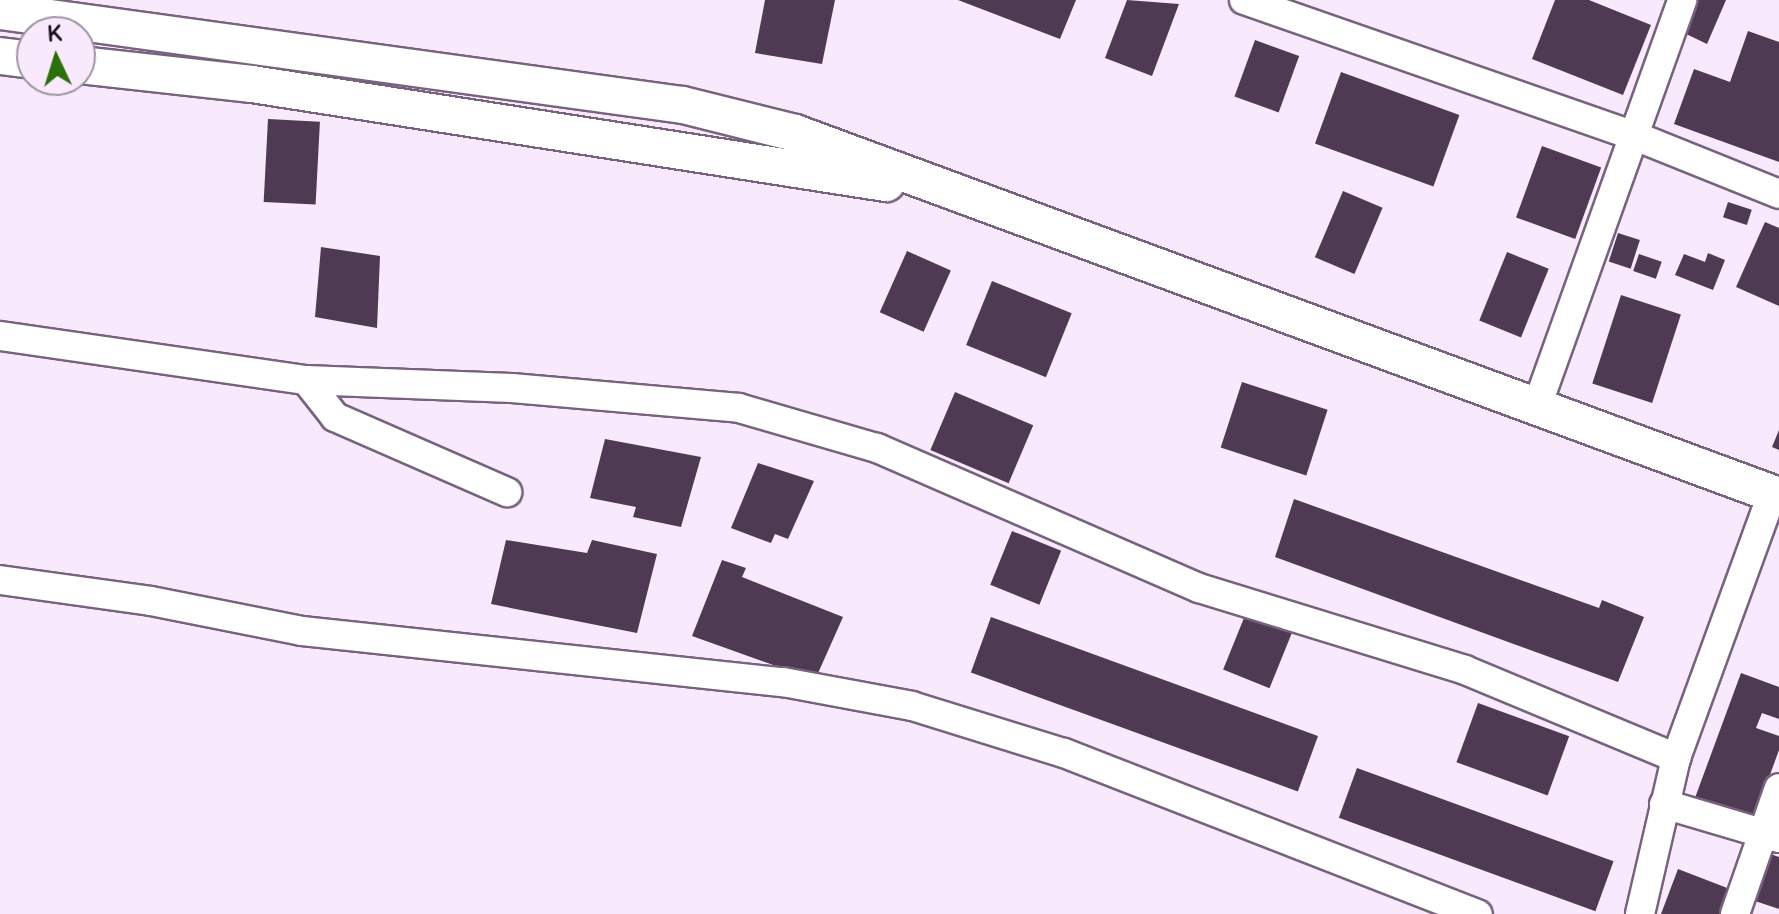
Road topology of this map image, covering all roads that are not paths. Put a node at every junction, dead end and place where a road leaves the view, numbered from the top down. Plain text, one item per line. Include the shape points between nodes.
1 (1244, 0) edge
2 (1682, 0) edge
3 (0, 11) edge
4 (96, 67) edge
5 (1635, 136) junction
6 (1779, 194) edge
7 (964, 195) junction
8 (0, 336) edge
9 (306, 380) junction
10 (1537, 406) junction
11 (507, 492) dead end
12 (1776, 495) edge
13 (0, 580) edge
14 (1676, 758) junction
15 (1779, 788) edge
16 (1664, 804) junction
17 (1772, 835) edge
18 (1478, 914) edge
19 (1640, 914) edge
20 (1735, 914) edge

1 - 5 street
2 - 5 street
3 - 7 main road via 683,105 795,133
4 - 7 main road via 252,84
5 - 6 street
5 - 10 street
7 - 10 main road
8 - 9 street
9 - 11 street via 335,417
9 - 14 street via 512,388 739,408 877,448 1199,588 1465,670
10 - 12 main road
12 - 14 street
13 - 18 street via 151,601 302,631 596,659 783,682 912,706 1064,753
14 - 16 street
15 - 17 street
16 - 17 street
16 - 19 street
17 - 20 street

